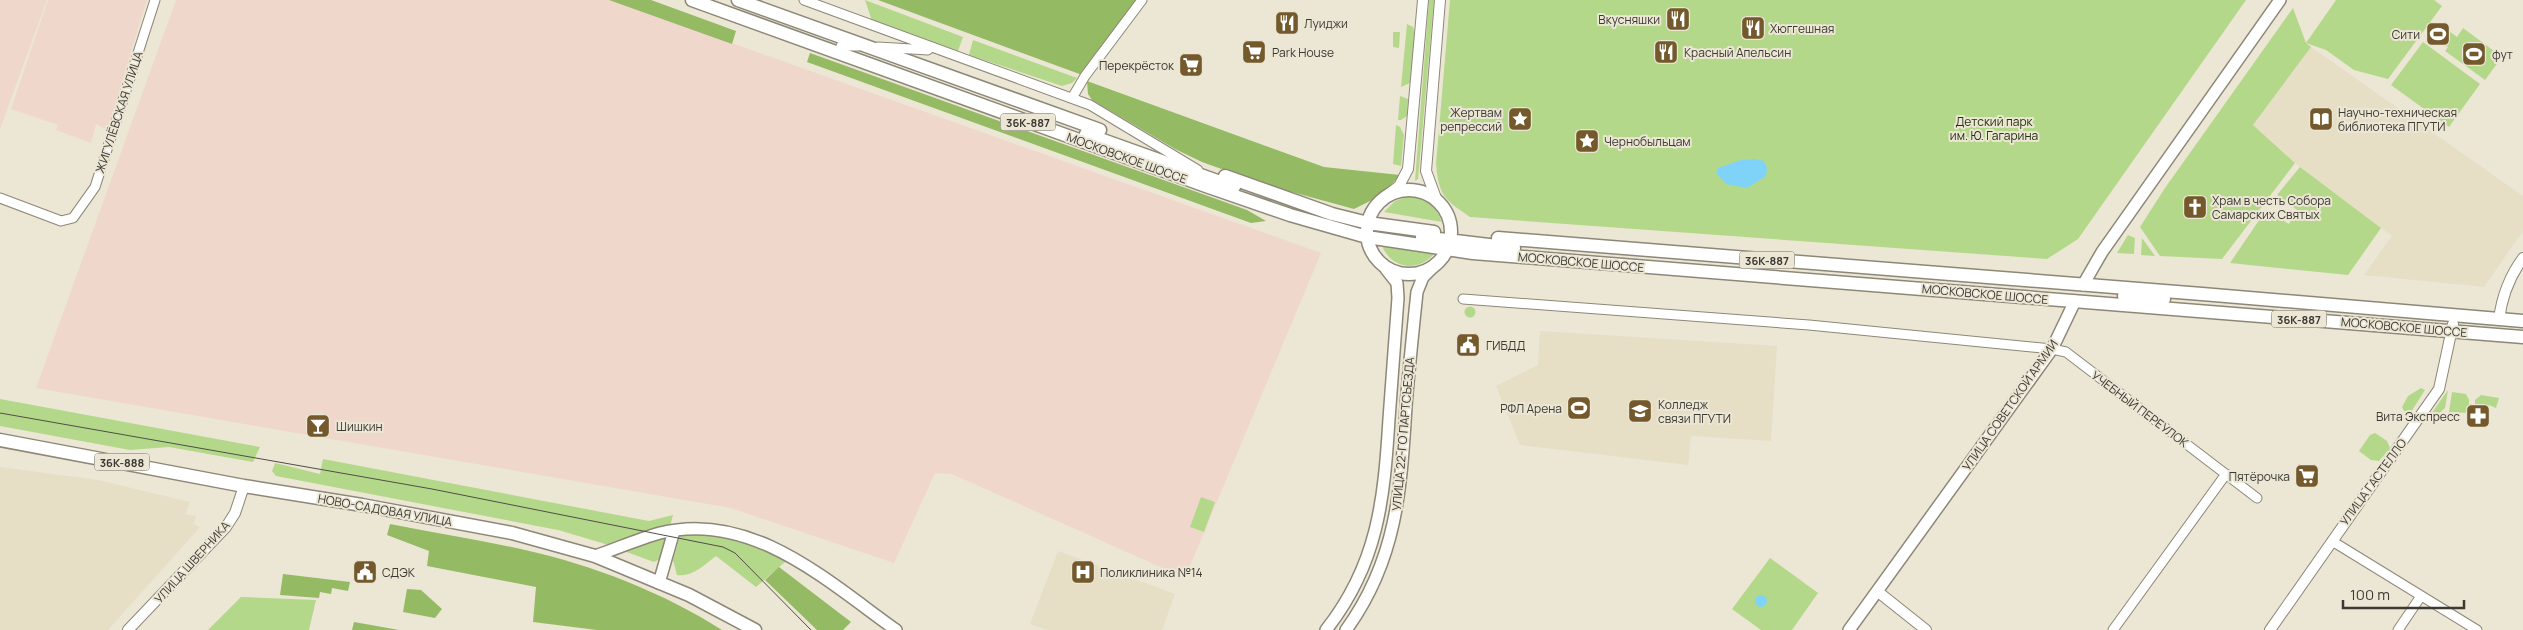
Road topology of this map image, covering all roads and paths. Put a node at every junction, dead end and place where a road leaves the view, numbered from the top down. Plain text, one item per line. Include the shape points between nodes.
1 (155, 0) edge
2 (692, 0) edge
3 (716, 0) edge
4 (738, 0) edge
5 (804, 0) edge
6 (1142, 0) edge
7 (1423, 0) edge
8 (1440, 0) edge
9 (2280, 0) edge
10 (841, 46) junction
11 (870, 47) junction
12 (938, 50) junction
13 (1072, 98) junction
14 (1184, 162) junction
15 (1210, 178) junction
16 (1386, 196) junction
17 (0, 198) edge
18 (1438, 200) junction
19 (1367, 230) junction
20 (1449, 241) junction
21 (2523, 258) edge
22 (1436, 264) junction
23 (1386, 269) junction
24 (2079, 293) junction
25 (1463, 299) dead end
26 (2500, 319) junction
27 (2523, 322) edge
28 (2453, 328) junction
29 (2523, 329) edge
30 (2523, 337) edge
31 (2052, 349) junction
32 (0, 440) edge
33 (2226, 474) junction
34 (244, 486) junction
35 (2257, 498) dead end
36 (674, 531) junction
37 (2332, 541) junction
38 (595, 556) junction
39 (659, 583) junction
40 (1877, 591) junction
41 (2421, 596) junction
42 (128, 630) edge
43 (755, 630) edge
44 (896, 630) edge
45 (1326, 630) edge
46 (1346, 630) edge
47 (1849, 630) edge
48 (1926, 630) edge
49 (2113, 630) edge
50 (2270, 630) edge
51 (2398, 630) edge
52 (2476, 630) edge

1 - 17 street, ЖИГУЛЁВСКАЯ УЛИЦА via 95,187 72,218 61,220
2 - 19 main road, МОСКОВСКОЕ ШОССЕ / 36К-887 via 1290,215
3 - 10 main road, МОСКОВСКОЕ ШОССЕ / 36К-887
4 - 11 main road, МОСКОВСКОЕ ШОССЕ / 36К-887
5 - 12 street
6 - 13 street
7 - 16 street via 1408,169 1400,186
8 - 18 street via 1426,171
9 - 24 main road, УЛИЦА СОВЕТСКОЙ АРМИИ via 2102,252
10 - 11 street
10 - 15 main road, МОСКОВСКОЕ ШОССЕ / 36К-887
11 - 12 street
11 - 14 main road, МОСКОВСКОЕ ШОССЕ / 36К-887
12 - 13 street
13 - 14 street via 1090,105
14 - 15 street
14 - 19 main road, МОСКОВСКОЕ ШОССЕ / 36К-887 via 1332,214
15 - 19 main road, МОСКОВСКОЕ ШОССЕ / 36К-887 via 1270,201
16 - 18 main road via 1407,189 1423,192
16 - 19 main road via 1372,211
18 - 20 main road via 1448,215
19 - 20 main road, МОСКОВСКОЕ ШОССЕ / 36К-887
19 - 23 main road via 1372,253
20 - 22 main road
20 - 24 main road, МОСКОВСКОЕ ШОССЕ / 36К-887
20 - 24 main road, МОСКОВСКОЕ ШОССЕ / 36К-887
21 - 26 street via 2504,294
22 - 23 main road via 1411,274
22 - 46 main road, УЛИЦА 22-ГО ПАРТСЪЕЗДА via 1423,277 1417,292 1394,526 1381,568
23 - 45 main road, УЛИЦА 22-ГО ПАРТСЪЕЗДА via 1397,283 1398,298 1382,504 1366,563 1342,609
24 - 26 main road, МОСКОВСКОЕ ШОССЕ / 36К-887
24 - 28 main road, МОСКОВСКОЕ ШОССЕ / 36К-887
24 - 31 main road, УЛИЦА СОВЕТСКОЙ АРМИИ
25 - 31 street, УЧЕБНЫЙ ПЕРЕУЛОК via 1803,325
26 - 27 main road, МОСКОВСКОЕ ШОССЕ / 36К-887
28 - 29 main road, МОСКОВСКОЕ ШОССЕ / 36К-887
28 - 30 main road, МОСКОВСКОЕ ШОССЕ / 36К-887
28 - 37 street, УЛИЦА ГАСТЕЛЛО via 2439,389
31 - 33 street, УЧЕБНЫЙ ПЕРЕУЛОК via 2066,352
31 - 40 main road, УЛИЦА СОВЕТСКОЙ АРМИИ
32 - 34 main road, НОВО-САДОВАЯ УЛИЦА / 36К-888
33 - 35 street, УЧЕБНЫЙ ПЕРЕУЛОК
33 - 49 street
34 - 38 main road, НОВО-САДОВАЯ УЛИЦА / 36К-888 via 512,533
34 - 42 street, УЛИЦА ШВЕРНИКА via 235,513 226,527
36 - 38 main road
36 - 39 main road
36 - 44 main road via 724,532 769,544 832,583
37 - 41 street
37 - 50 street, УЛИЦА ГАСТЕЛЛО
38 - 39 main road, НОВО-САДОВАЯ УЛИЦА / 36К-888
39 - 43 main road, НОВО-САДОВАЯ УЛИЦА / 36К-888
40 - 47 main road, УЛИЦА СОВЕТСКОЙ АРМИИ
40 - 48 street
41 - 51 street
41 - 52 street

